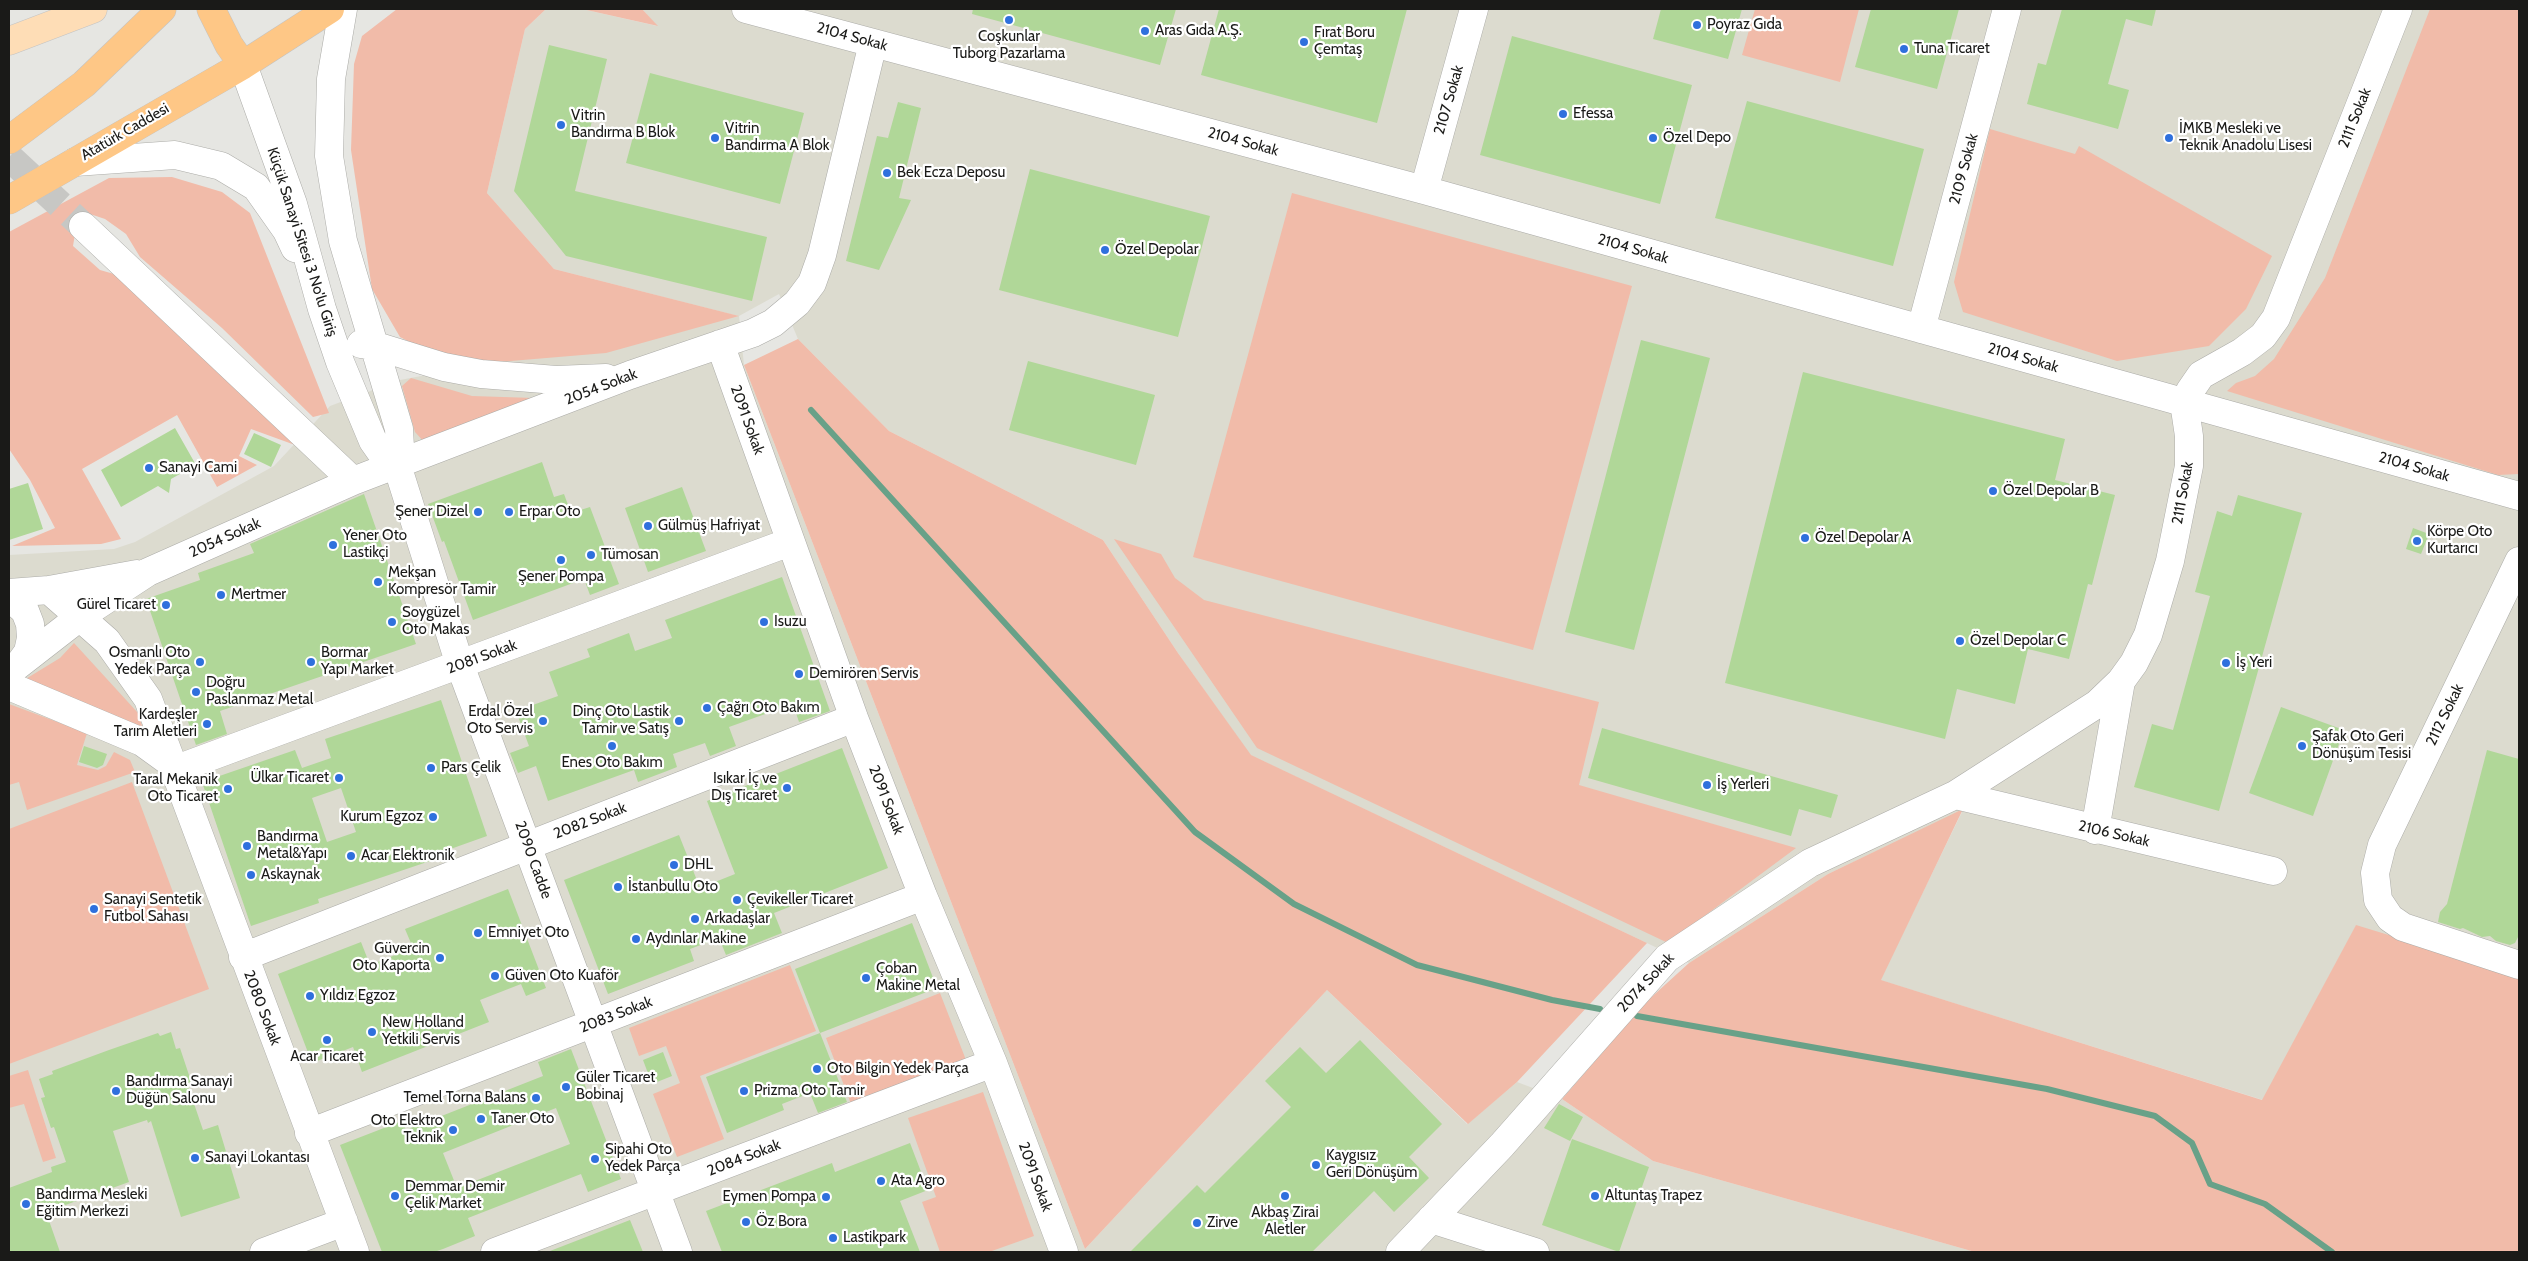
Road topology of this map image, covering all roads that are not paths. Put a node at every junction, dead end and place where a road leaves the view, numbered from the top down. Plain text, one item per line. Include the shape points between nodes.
1 (94, 9) edge
2 (162, 9) edge
3 (211, 9) edge
4 (330, 9) edge
5 (343, 9) edge
6 (746, 9) edge
7 (1474, 9) edge
8 (2007, 9) edge
9 (2398, 9) edge
10 (9, 41) edge
11 (873, 43) junction
12 (243, 65) junction
13 (9, 140) edge
14 (75, 162) junction
15 (1424, 190) junction
16 (9, 200) edge
17 (84, 226) tunnel mouth
18 (322, 309) junction
19 (1921, 329) junction
20 (373, 344) junction
21 (720, 344) junction
22 (340, 362) junction
23 (630, 375) junction
24 (2186, 404) junction
25 (397, 465) junction
26 (353, 481) junction
27 (2519, 496) edge
28 (790, 542) junction
29 (2519, 562) edge
30 (148, 572) junction
31 (49, 590) junction
32 (9, 595) edge
33 (81, 616) junction
34 (460, 665) junction
35 (12, 674) edge
36 (2121, 681) junction
37 (854, 718) junction
38 (172, 766) junction
39 (1955, 795) junction
40 (2095, 830) junction
41 (528, 845) junction
42 (2273, 872) dead end
43 (923, 896) junction
44 (243, 957) junction
45 (2519, 965) edge
46 (594, 1024) junction
47 (993, 1063) junction
48 (310, 1133) junction
49 (656, 1191) junction
50 (1431, 1218) junction
51 (344, 1222) junction
52 (1057, 1250) edge
53 (264, 1252) edge
54 (355, 1252) edge
55 (495, 1252) edge
56 (678, 1252) edge
57 (1400, 1252) edge
58 (1536, 1252) edge

1 - 10 main road
2 - 13 highway via 84,84
3 - 12 highway
4 - 12 highway, Atatürk Caddesi
5 - 20 street via 331,79 329,156 343,241
6 - 11 street, 2104 Sokak
7 - 15 street, 2107 Sokak
8 - 19 street, 2109 Sokak
9 - 24 street, 2111 Sokak via 2276,318 2256,342 2201,375
11 - 15 street, 2104 Sokak
11 - 21 street, 2054 Sokak via 822,255 812,283 798,303 773,323
12 - 14 highway, Atatürk Caddesi
12 - 18 street, Küçük Sanayi Sitesi 3 No'lu Giriş via 293,204
14 - 16 highway, Atatürk Caddesi
14 - 18 street via 175,155 221,166 256,187 287,231
15 - 19 street, 2104 Sokak
17 - 26 street
18 - 22 street, Küçük Sanayi Sitesi 3 No'lu Giriş
19 - 24 street, 2104 Sokak
20 - 22 street via 352,346
20 - 23 street via 444,367 518,378 556,380
20 - 25 street, 2090 Cadde via 399,429
21 - 23 street, 2054 Sokak
21 - 28 street, 2091 Sokak
22 - 25 street via 373,441
23 - 25 street, 2054 Sokak
24 - 27 street, 2104 Sokak
24 - 36 street, 2111 Sokak via 2190,466 2170,561 2148,635
25 - 26 street, 2054 Sokak
25 - 34 street, 2090 Cadde
26 - 30 street, 2054 Sokak
28 - 34 street, 2081 Sokak
28 - 37 street, 2091 Sokak
29 - 45 street, 2112 Sokak via 2382,845 2375,873 2378,900 2390,918 2403,928
30 - 31 street, 2054 Sokak
30 - 33 street, 2054 Sokak
31 - 32 street, 2054 Sokak
31 - 33 street, 2080 Sokak
32 - 35 street, 2054 Sokak via 25,611 30,624 30,645
33 - 35 street, 2054 Sokak
33 - 38 street, 2080 Sokak via 107,641 148,699
34 - 38 street, 2081 Sokak
34 - 41 street, 2090 Cadde
35 - 38 street via 142,742
36 - 39 street, 2111 Sokak via 2097,704
36 - 40 street
37 - 41 street, 2082 Sokak
37 - 43 street, 2091 Sokak
38 - 44 street, 2080 Sokak
39 - 40 street, 2106 Sokak
39 - 50 street, 2074 Sokak via 1810,863 1666,958 1502,1145
40 - 42 street, 2106 Sokak
41 - 44 street, 2082 Sokak
41 - 46 street, 2090 Cadde
43 - 46 street, 2083 Sokak
43 - 47 street, 2091 Sokak
44 - 48 street, 2080 Sokak
46 - 48 street, 2083 Sokak
46 - 49 street, 2090 Cadde
47 - 49 street, 2084 Sokak
47 - 52 street, 2091 Sokak
48 - 51 street, 2080 Sokak
49 - 55 street, 2084 Sokak
49 - 56 street, 2090 Cadde
50 - 57 street, 2074 Sokak
50 - 58 street
51 - 53 street
51 - 54 street, 2080 Sokak

